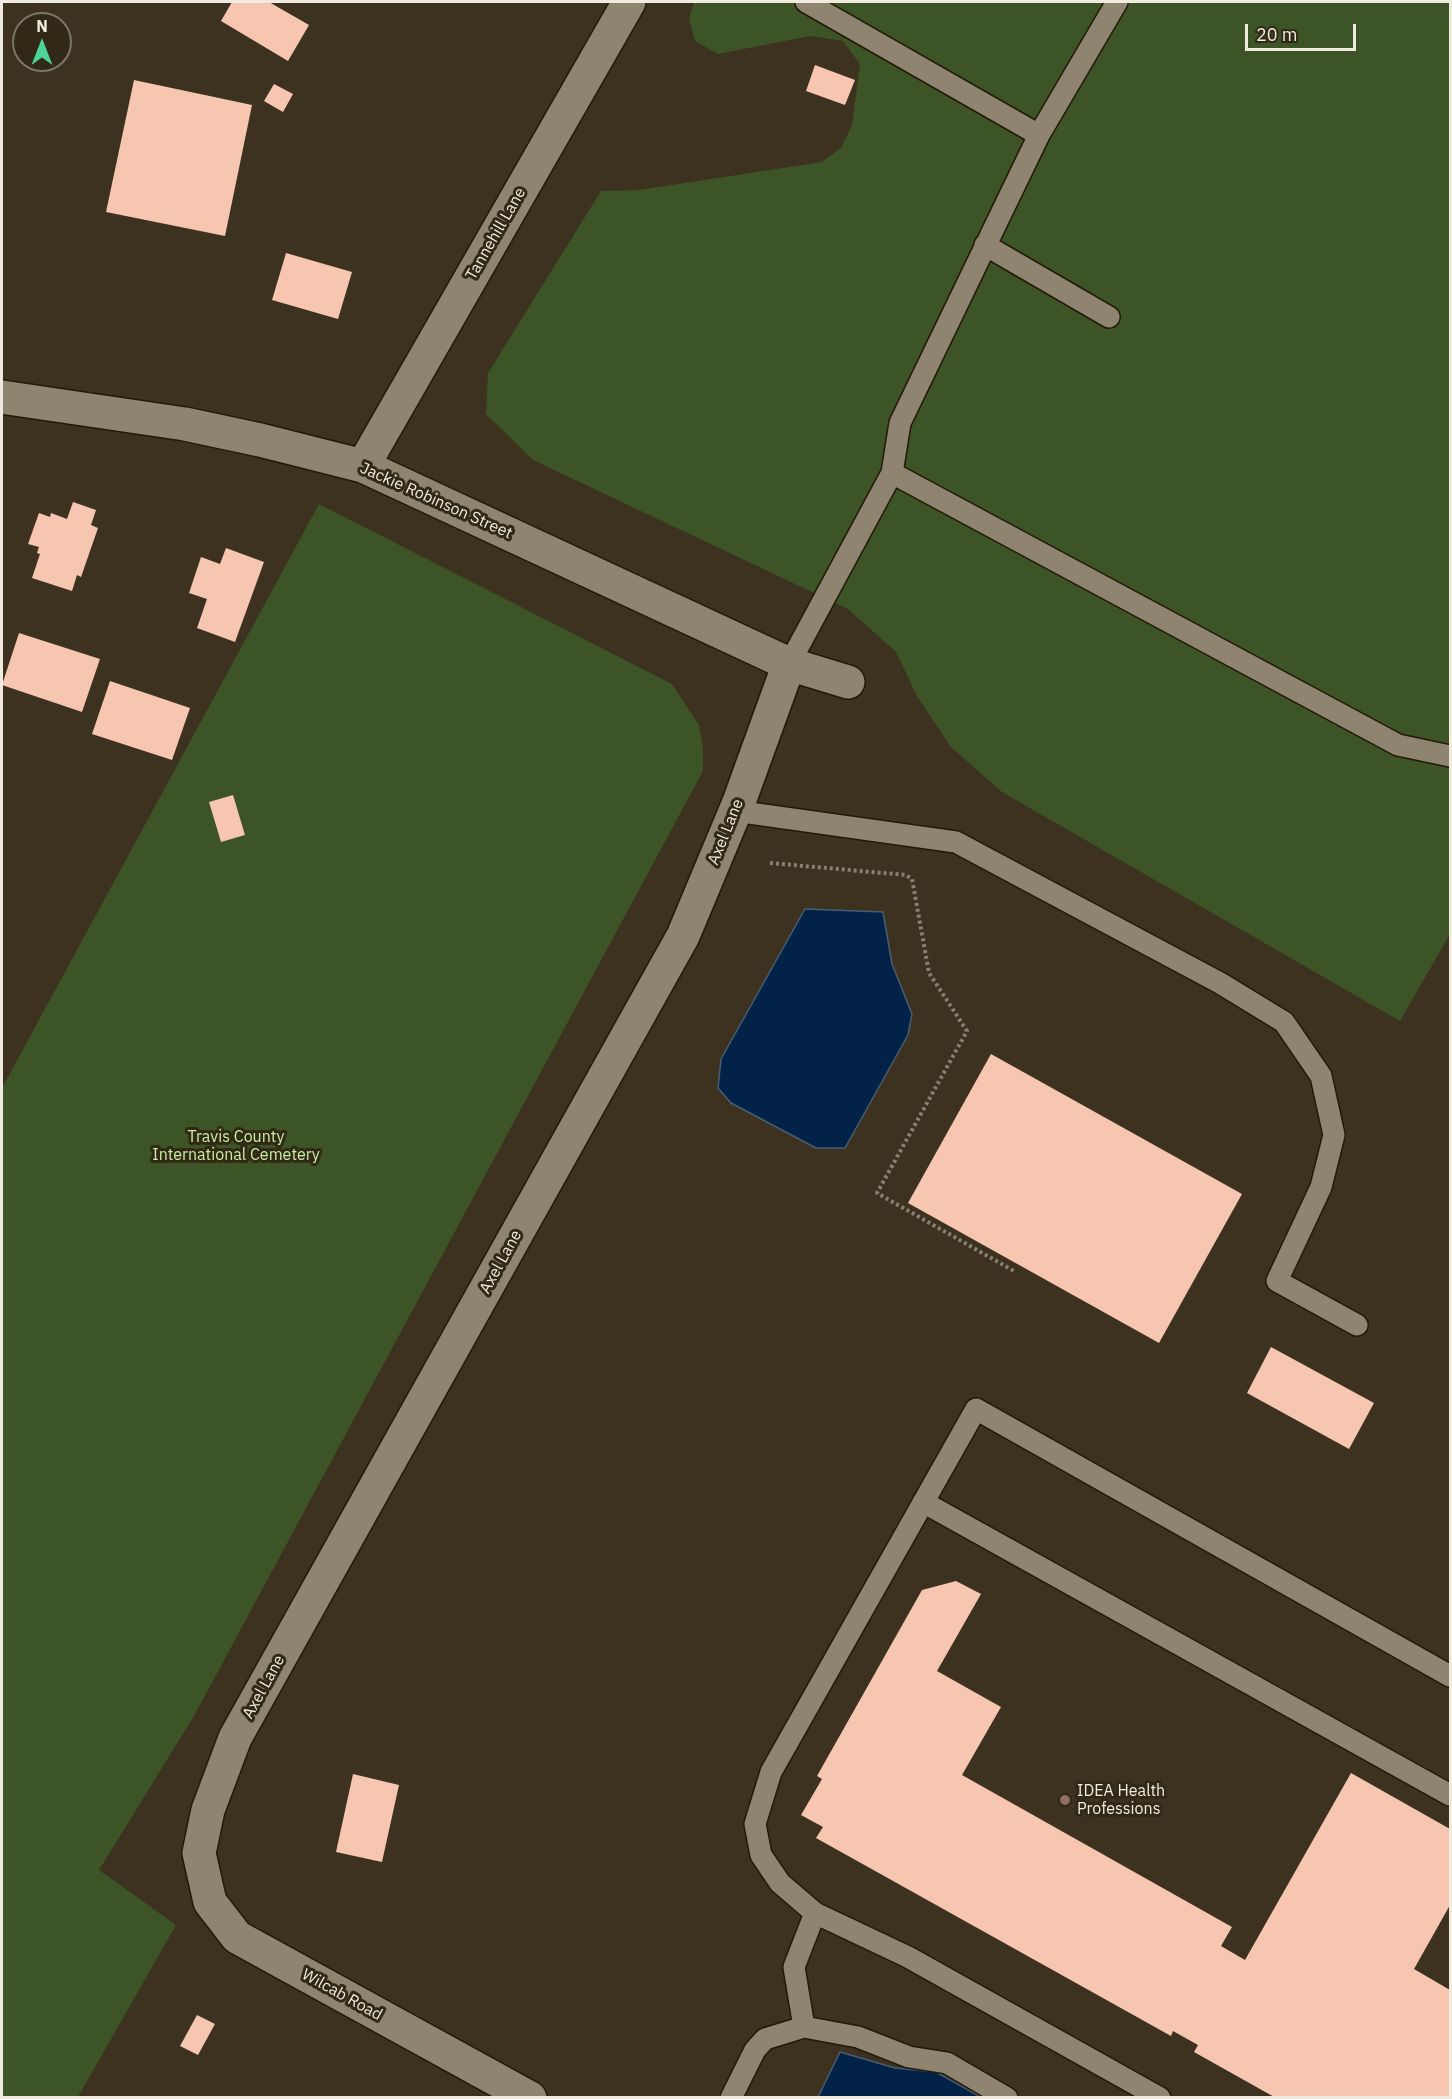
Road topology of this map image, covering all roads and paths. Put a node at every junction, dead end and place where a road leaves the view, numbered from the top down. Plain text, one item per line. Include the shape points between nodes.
1 (629, 2) edge
2 (806, 2) edge
3 (1118, 2) edge
4 (1039, 135) junction
5 (986, 245) junction
6 (1109, 317) dead end
7 (2, 397) edge
8 (363, 466) junction
9 (892, 473) junction
10 (789, 664) junction
11 (848, 682) dead end
12 (1450, 756) edge
13 (735, 811) junction
14 (770, 863) dead end
15 (1014, 1271) dead end
16 (1357, 1325) dead end
17 (923, 1502) junction
18 (1450, 1676) edge
19 (1450, 1795) edge
20 (199, 1853) joint
21 (815, 1913) junction
22 (804, 2027) junction
23 (530, 2097) edge
24 (731, 2097) edge
25 (1007, 2097) edge
26 (1160, 2097) edge

1 - 8 street, Tannehill Lane
2 - 4 lane
3 - 4 lane
4 - 5 lane
5 - 6 lane
5 - 9 lane via 900,423
7 - 8 street, Jackie Robinson Street via 185,424
8 - 10 street, Jackie Robinson Street
9 - 10 lane
9 - 12 lane via 1398,745
10 - 11 street, Jackie Robinson Street
10 - 13 street, Axel Lane
13 - 16 lane via 956,842 1220,983 1284,1022 1321,1076 1334,1135 1321,1187 1277,1281
13 - 20 street, Axel Lane via 683,936 235,1738 208,1810
14 - 15 path via 906,875 912,879 929,974 967,1031 876,1193
17 - 18 lane via 976,1409
17 - 19 lane
17 - 21 lane via 771,1772 755,1824 761,1855 780,1883
20 - 23 street, Wilcab Road via 210,1902 237,1937
21 - 22 lane via 794,1967
21 - 26 lane via 908,1957
22 - 24 lane via 765,2039 755,2050
22 - 25 lane via 858,2037 909,2057 947,2063

